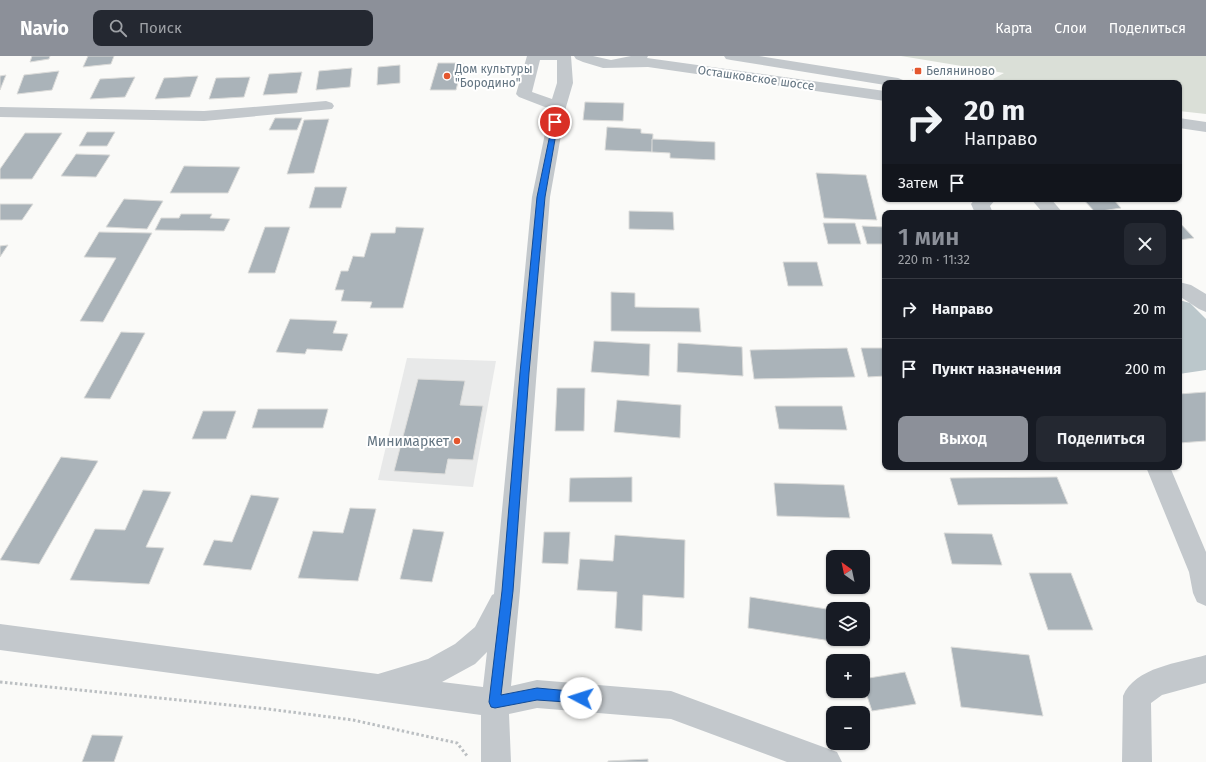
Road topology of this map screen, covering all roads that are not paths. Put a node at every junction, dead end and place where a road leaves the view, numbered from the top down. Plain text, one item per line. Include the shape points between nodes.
1 (563, 56) edge
2 (581, 56) edge
3 (644, 56) edge
4 (731, 56) edge
5 (628, 62) junction
6 (604, 63) junction
7 (882, 80) edge
8 (565, 83) junction
9 (882, 96) edge
10 (326, 106) dead end
11 (558, 107) junction
12 (0, 112) edge
13 (1182, 123) edge
14 (1206, 127) edge
15 (1182, 138) edge
16 (1206, 141) edge
17 (983, 202) edge
18 (1043, 202) edge
19 (983, 210) edge
20 (1051, 210) edge
21 (1182, 290) edge
22 (1206, 304) edge
23 (1159, 470) edge
24 (508, 591) junction
25 (1206, 593) edge
26 (0, 637) edge
27 (1206, 669) edge
28 (375, 687) junction
29 (495, 702) junction
30 (496, 762) edge
31 (827, 762) edge
32 (1137, 762) edge

1 - 8 street
1 - 11 street via 534,56 524,94
2 - 6 street, Осташковское шоссе
3 - 5 street, Осташковское шоссе
4 - 7 street, Осташковское шоссе
5 - 6 street, Осташковское шоссе
5 - 9 street, Осташковское шоссе
6 - 8 street via 573,75
8 - 11 street
10 - 12 street via 204,116
11 - 24 street via 541,197
13 - 14 street
15 - 16 street
17 - 19 street via 980,204
18 - 20 street
21 - 22 street
23 - 25 street via 1202,572
24 - 28 street via 484,636 465,654 433,672
24 - 29 street
26 - 28 street
27 - 32 street via 1155,683 1137,696
28 - 29 street
29 - 30 street
29 - 31 street via 537,694 671,705

